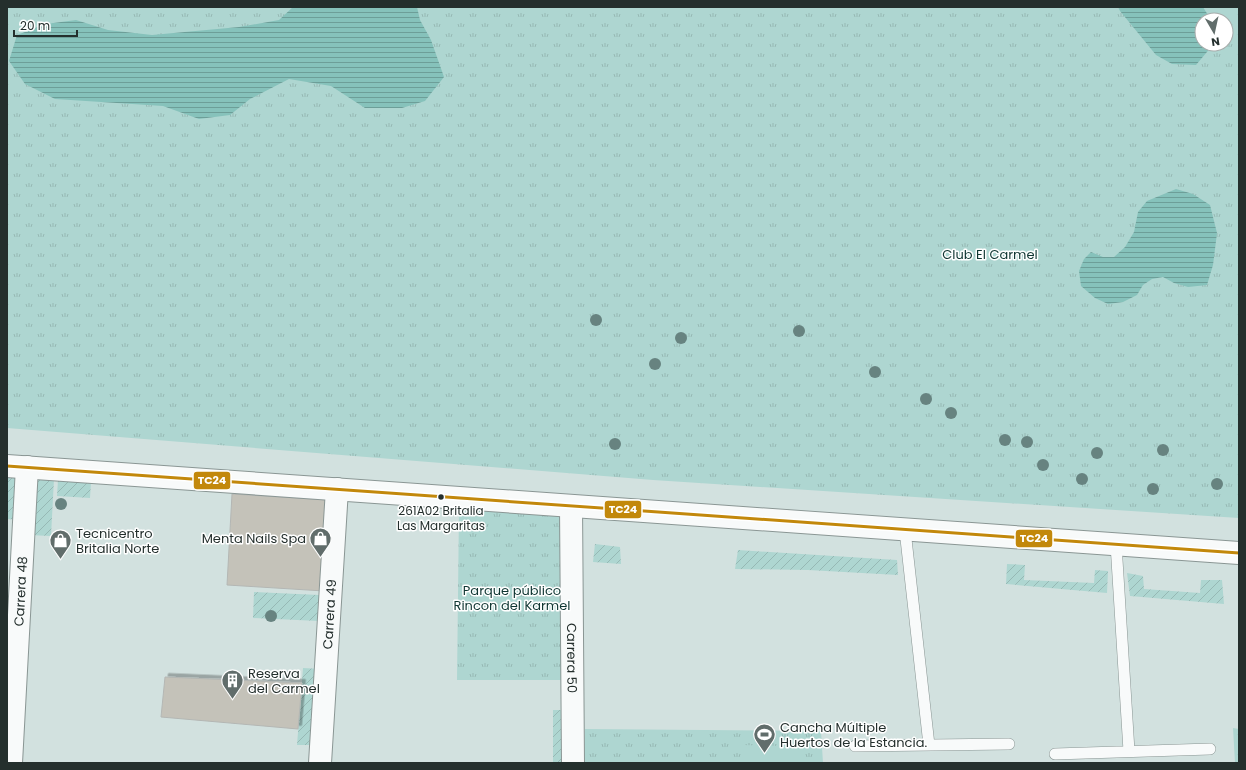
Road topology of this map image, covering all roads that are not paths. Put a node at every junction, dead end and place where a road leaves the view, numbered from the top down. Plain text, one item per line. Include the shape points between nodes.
1 (17, 466) edge
2 (337, 489) junction
3 (571, 506) junction
4 (905, 530) junction
5 (1116, 544) junction
6 (1239, 553) edge
7 (1009, 744) dead end
8 (930, 745) junction
9 (855, 746) dead end
10 (1210, 749) dead end
11 (1129, 750) junction
12 (1055, 754) dead end
13 (11, 763) edge
14 (320, 763) edge
15 (573, 763) edge

1 - 2 street
1 - 13 street, Carrera 48
2 - 3 street
2 - 14 street, Carrera 49
3 - 4 street
3 - 15 street, Carrera 50
4 - 5 street
4 - 8 lane
5 - 6 street
5 - 11 lane
7 - 8 lane
8 - 9 lane
10 - 11 lane
11 - 12 lane

